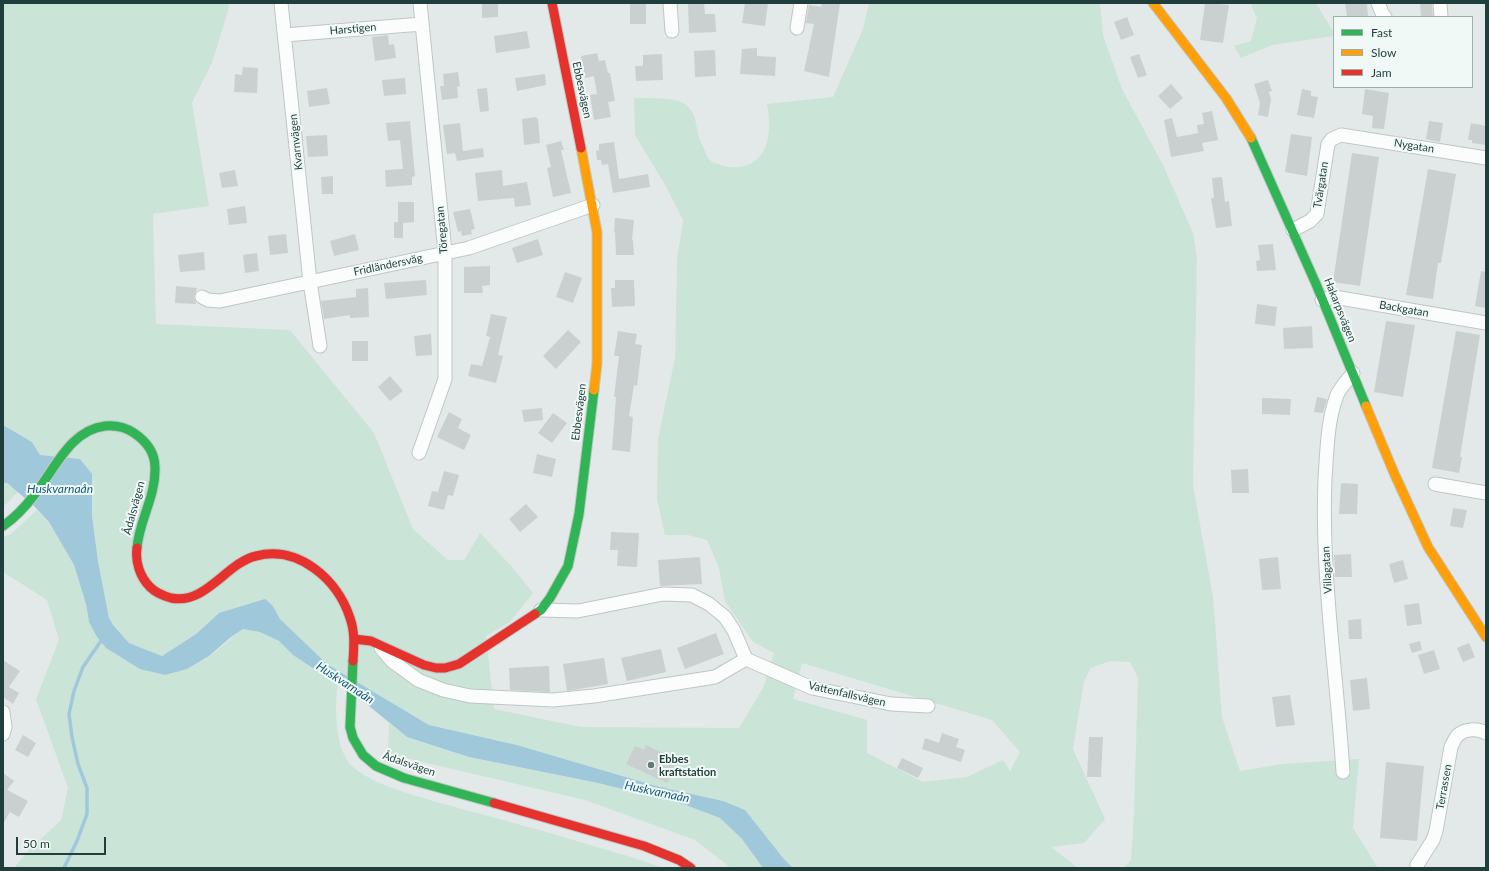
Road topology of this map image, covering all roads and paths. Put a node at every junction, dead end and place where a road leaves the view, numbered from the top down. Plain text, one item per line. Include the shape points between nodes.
1 (281, 3) edge
2 (420, 3) edge
3 (552, 3) edge
4 (670, 3) edge
5 (801, 3) edge
6 (1153, 3) edge
7 (1378, 3) edge
8 (1440, 3) edge
9 (1384, 16) edge
10 (1441, 16) edge
11 (422, 24) junction
12 (797, 28) dead end
13 (672, 31) dead end
14 (285, 35) junction
15 (1341, 135) joint
16 (1486, 158) edge
17 (593, 205) junction
18 (1293, 230) junction
19 (445, 252) junction
20 (310, 282) junction
21 (202, 297) dead end
22 (1322, 300) junction
23 (1486, 323) edge
24 (320, 346) dead end
25 (1353, 374) junction
26 (420, 453) dead end
27 (1435, 484) dead end
28 (1486, 493) edge
29 (3, 526) edge
30 (541, 610) junction
31 (1486, 637) edge
32 (354, 639) junction
33 (378, 644) junction
34 (746, 659) junction
35 (928, 706) dead end
36 (3, 712) edge
37 (1486, 733) edge
38 (3, 734) edge
39 (1343, 772) dead end
40 (1417, 865) dead end
41 (691, 868) edge

1 - 14 street, Kvarnvägen
2 - 11 street, Töregatan
3 - 17 street, Ebbesvägen
4 - 13 street
5 - 12 street
6 - 18 street, Hakarpsvägen via 1239,118 1250,136
7 - 9 street
8 - 10 street
11 - 14 street, Harstigen
11 - 19 street, Töregatan
14 - 20 street, Kvarnvägen
15 - 16 street, Nygatan
15 - 18 street, Tvärgatan via 1328,144 1317,214
17 - 19 street, Fridländersväg via 469,248
17 - 30 street, Ebbesvägen via 597,232 597,364 579,514 568,566
18 - 22 street, Hakarpsvägen
19 - 20 street, Fridländersväg
19 - 26 street, Töregatan via 445,379
20 - 21 street, Fridländersväg via 220,301
20 - 24 street, Kvarnvägen
22 - 23 street, Backgatan via 1334,297
22 - 25 street, Hakarpsvägen
25 - 31 street, Hakarpsvägen via 1428,547
25 - 39 street, Villagatan via 1338,394 1331,419 1324,503 1329,618
27 - 28 street
29 - 32 street, Ådalsvägen via 25,507 80,435 93,428 112,425 127,428 148,445 155,460 156,473 138,537 136,556 141,574 150,587 163,596 178,599 198,595 241,562 260,555 277,553 296,558 316,568 332,584 350,616
30 - 33 street, Ebbesvägen via 459,664 445,668 424,666
30 - 34 street via 578,611 663,594 692,595 725,617
32 - 33 street, Ebbesvägen
32 - 41 street, Ådalsvägen via 350,727 352,738 360,752 375,766 404,778 644,846 679,860
33 - 34 street via 392,661 418,680 443,690 470,696 553,700 715,677
34 - 35 street, Vattenfallsvägen via 812,688 891,704
36 - 38 street
37 - 40 street, Terrassen via 1481,730 1468,730 1457,736 1451,747 1436,831

